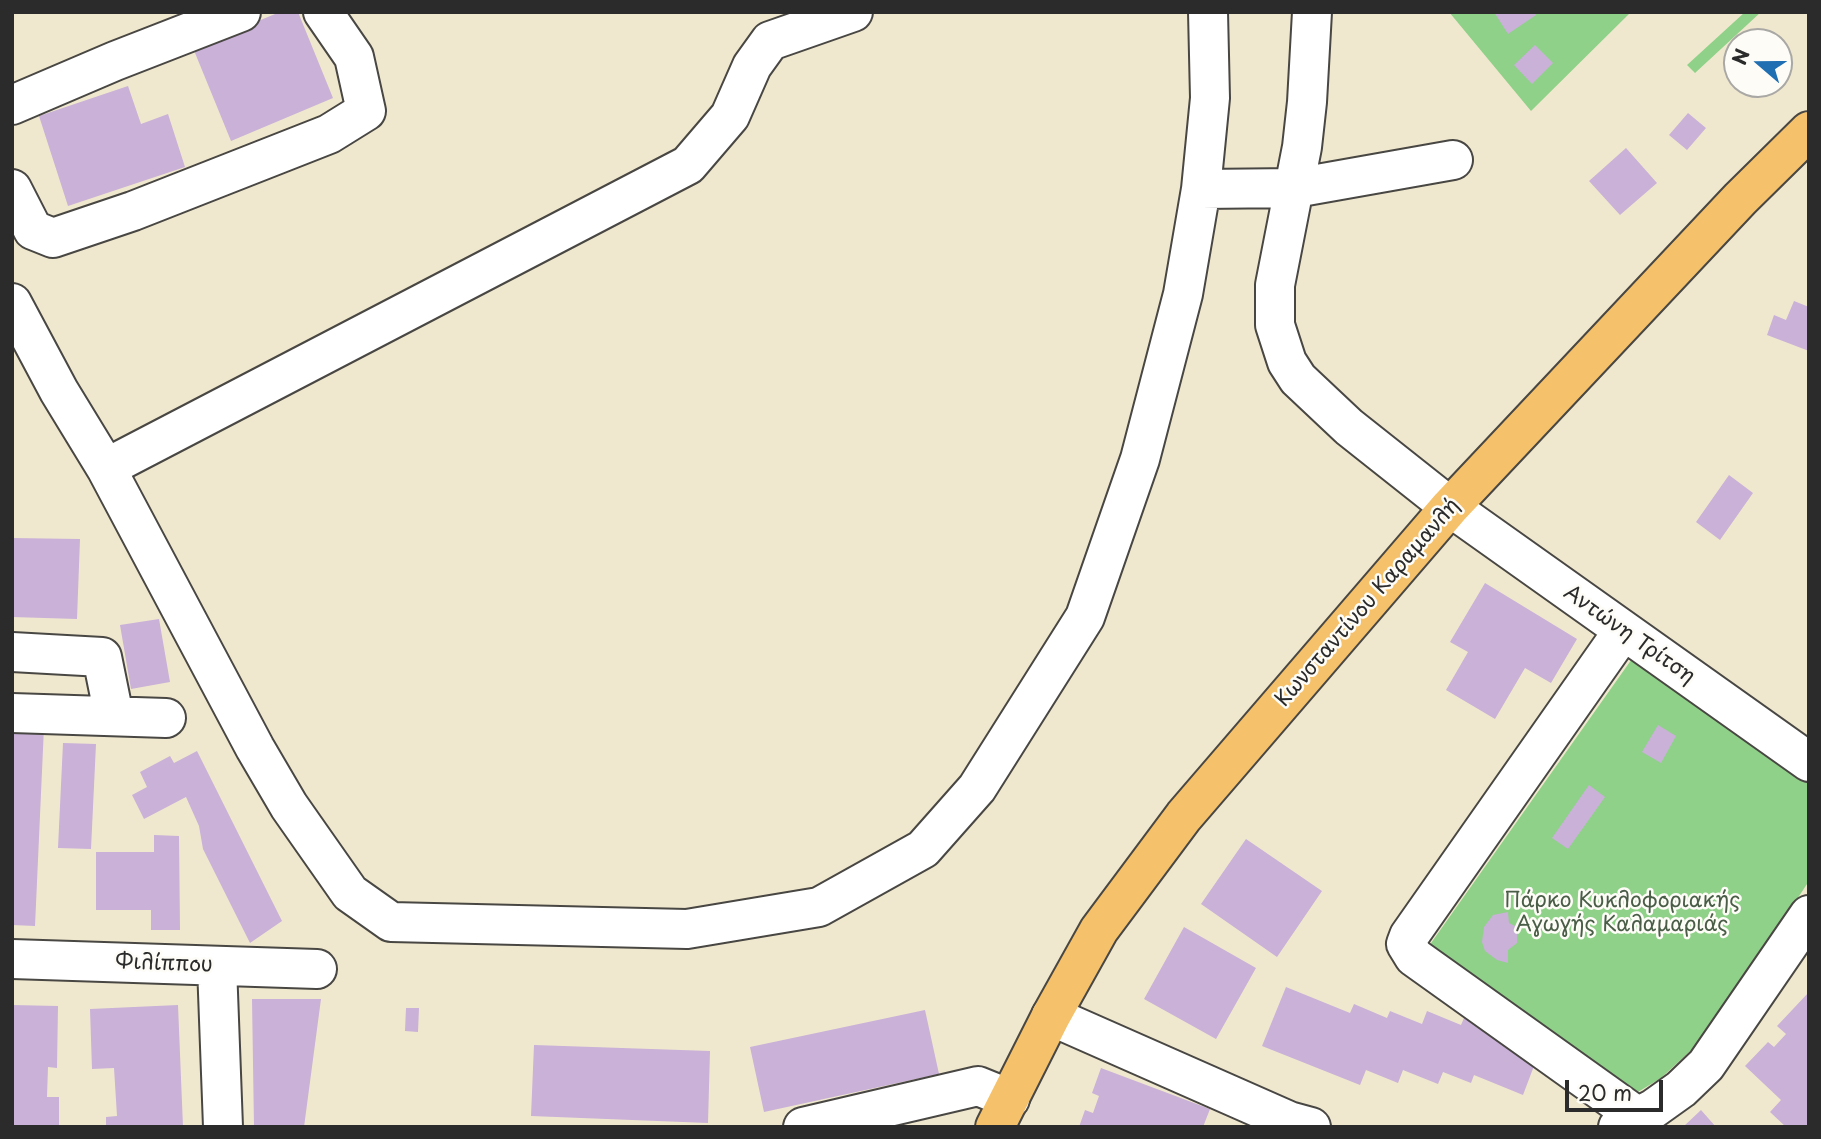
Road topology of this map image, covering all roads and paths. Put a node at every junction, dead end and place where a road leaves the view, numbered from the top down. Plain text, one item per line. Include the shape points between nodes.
1 (242, 12) edge
2 (323, 12) edge
3 (853, 12) edge
4 (1209, 12) edge
5 (1312, 12) edge
6 (12, 105) edge
7 (1809, 131) edge
8 (1453, 160) dead end
9 (12, 188) edge
10 (1295, 188) junction
11 (1201, 189) junction
12 (12, 303) edge
13 (106, 468) junction
14 (1450, 507) junction
15 (1623, 631) junction
16 (12, 652) edge
17 (12, 713) edge
18 (114, 716) junction
19 (166, 718) dead end
20 (1809, 762) edge
21 (1809, 915) edge
22 (12, 959) edge
23 (217, 966) junction
24 (317, 969) dead end
25 (1051, 1016) junction
26 (1002, 1113) edge
27 (1628, 1122) edge
28 (223, 1127) edge
29 (803, 1127) edge
30 (1311, 1127) edge

1 - 6 street
2 - 9 street via 354,57 366,111 329,134 52,239 33,230
3 - 13 street via 770,41 752,66 730,116 688,165
4 - 11 street via 1210,98
5 - 10 street, Αντώνη Τρίτση via 1307,102
7 - 14 main road, Κωνσταντίνου Καραμανλή
8 - 10 street
10 - 11 street
10 - 14 street, Αντώνη Τρίτση via 1274,296 1275,325 1287,362 1305,387 1349,427
11 - 13 street via 1183,294 1144,447 1085,617 977,788 923,849 820,907 688,929 391,922 350,893 289,806
12 - 13 street
14 - 15 street, Αντώνη Τρίτση
14 - 25 main road, Κωνσταντίνου Καραμανλή via 1161,844 1099,930
15 - 20 street, Αντώνη Τρίτση
15 - 27 street via 1406,944 1414,957
16 - 18 street via 102,657
17 - 18 street
18 - 19 street
21 - 27 street via 1706,1065 1681,1089
22 - 23 street, Φιλίππου
23 - 24 street, Φιλίππου
23 - 28 street
25 - 26 main road, Κωνσταντίνου Καραμανλή
25 - 30 street
26 - 29 street via 978,1086

